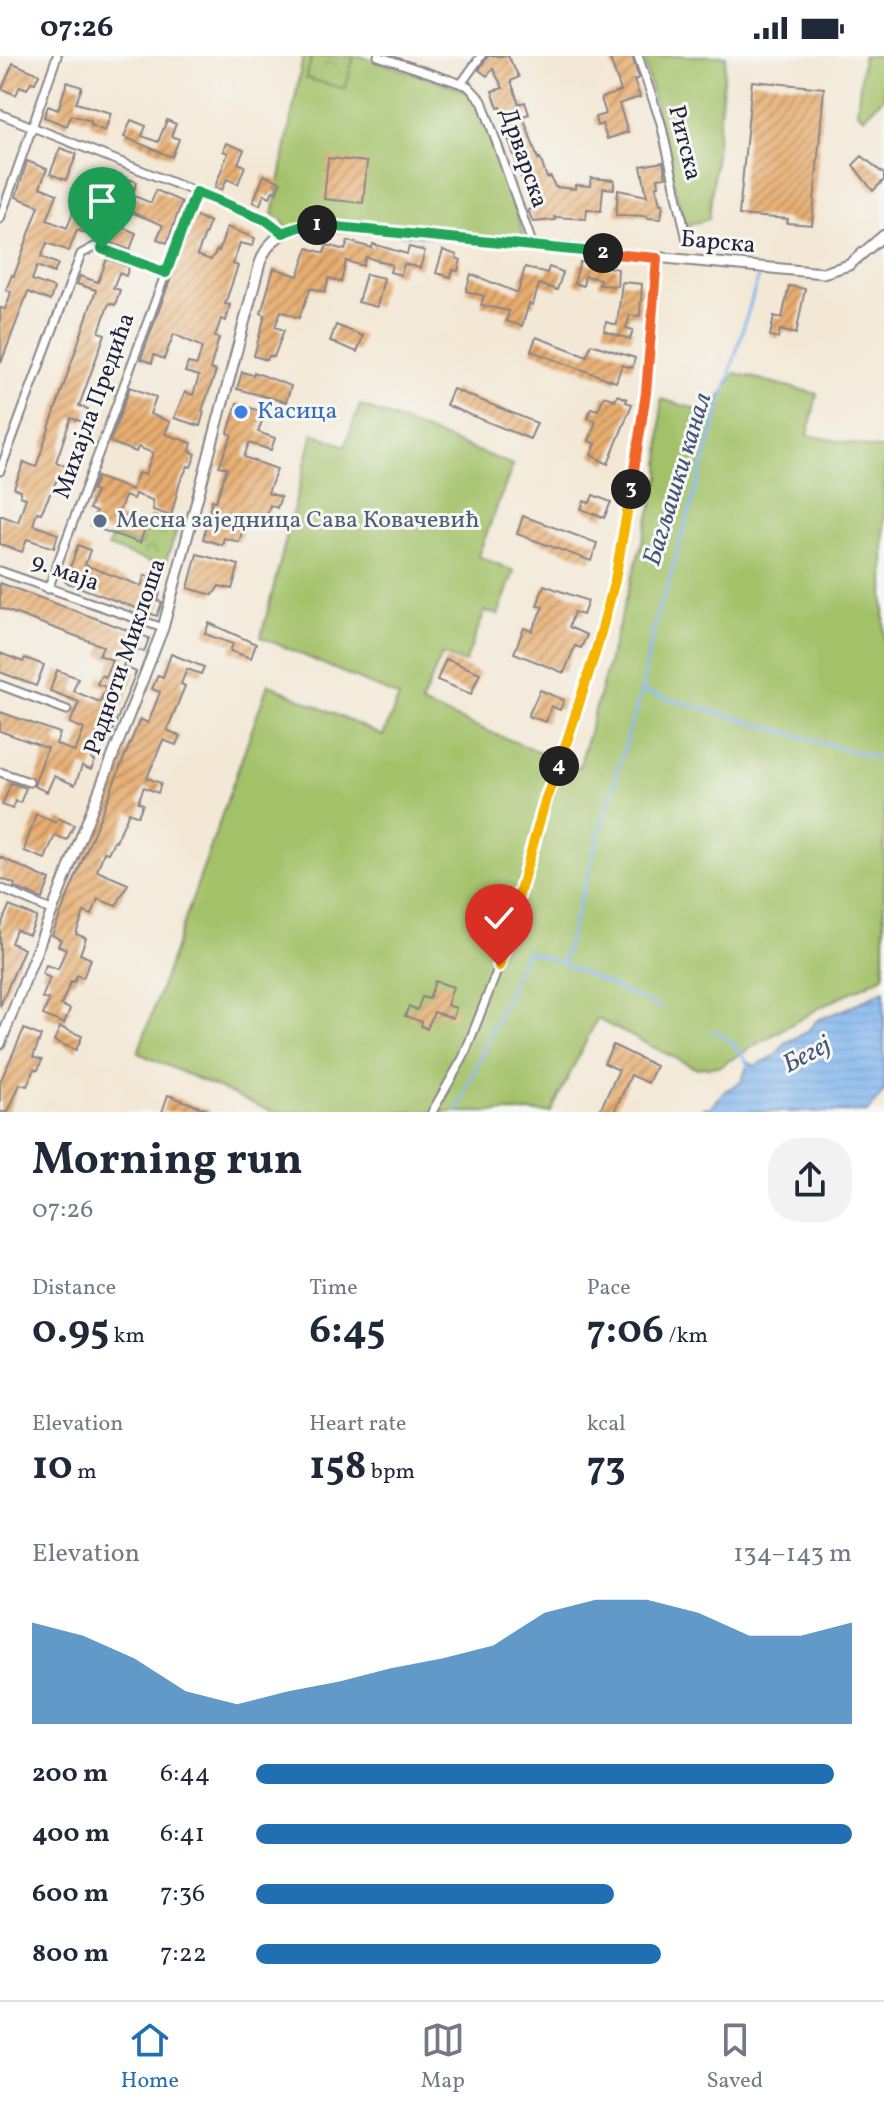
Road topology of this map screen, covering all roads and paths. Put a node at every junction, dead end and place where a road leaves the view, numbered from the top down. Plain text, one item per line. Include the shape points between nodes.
1 (57, 56) edge
2 (378, 56) edge
3 (481, 56) edge
4 (638, 56) edge
5 (461, 84) junction
6 (0, 114) edge
7 (33, 127) junction
8 (196, 192) junction
9 (0, 219) edge
10 (283, 233) junction
11 (884, 235) edge
12 (687, 240) dead end
13 (533, 247) junction
14 (657, 258) junction
15 (166, 273) junction
16 (0, 471) edge
17 (0, 571) edge
18 (48, 589) junction
19 (163, 628) junction
20 (0, 685) edge
21 (67, 710) dead end
22 (0, 772) edge
23 (29, 782) dead end
24 (0, 888) edge
25 (53, 911) junction
26 (0, 1044) edge
27 (432, 1112) edge

1 - 7 street
2 - 5 street, Дрварска
3 - 5 street
4 - 12 street, Ритска via 661,123
5 - 13 street, Дрварска via 482,101
6 - 7 street
7 - 8 street
7 - 9 street
8 - 10 street via 266,220
8 - 15 street, Михајла Предића
10 - 13 street, Барска via 329,226
10 - 19 street, Радноти Миклоша via 266,248 260,263
11 - 14 street, Барска via 841,270 823,273
13 - 14 street, Барска
14 - 27 street via 646,393 615,580 499,966 463,1058
15 - 16 street via 94,247 81,254
15 - 18 street, Михајла Предића
17 - 18 street, 9. маја
18 - 19 street, 9. маја
19 - 25 street, Радноти Миклоша
20 - 21 street
22 - 23 street
24 - 25 street
25 - 26 street, Радноти Миклоша

